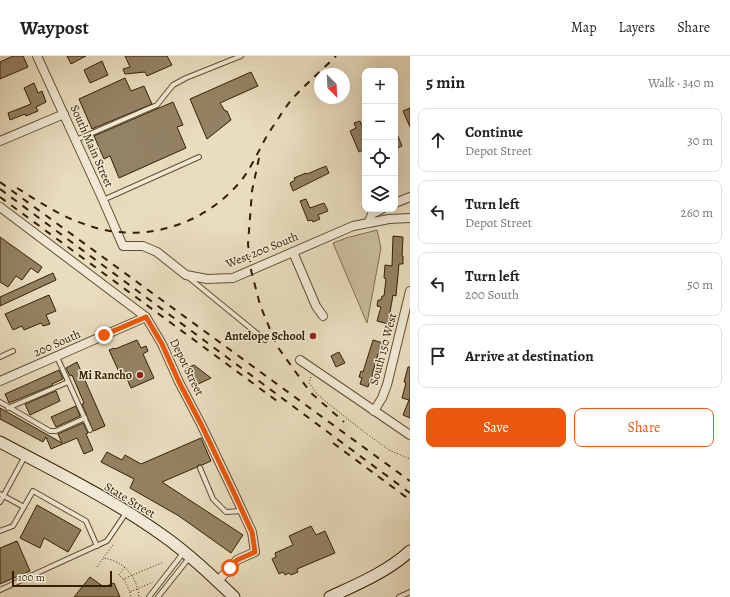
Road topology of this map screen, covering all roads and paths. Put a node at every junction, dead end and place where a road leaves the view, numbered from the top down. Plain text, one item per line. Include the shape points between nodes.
1 (37, 56) edge
2 (241, 56) edge
3 (64, 114) junction
4 (76, 140) junction
5 (0, 141) edge
6 (199, 157) dead end
7 (410, 197) edge
8 (103, 200) junction
9 (398, 202) edge
10 (0, 207) edge
11 (376, 212) edge
12 (410, 218) edge
13 (369, 222) junction
14 (293, 252) junction
15 (186, 276) junction
16 (410, 291) edge
17 (323, 316) dead end
18 (146, 317) junction
19 (264, 340) dead end
20 (13, 351) dead end
21 (57, 356) junction
22 (0, 357) edge
23 (300, 360) dead end
24 (313, 368) junction
25 (0, 381) edge
26 (68, 382) junction
27 (0, 402) edge
28 (8, 408) junction
29 (374, 411) junction
30 (85, 418) junction
31 (90, 430) dead end
32 (410, 435) edge
33 (0, 442) edge
34 (25, 455) junction
35 (410, 459) edge
36 (200, 468) dead end
37 (2, 495) edge
38 (0, 502) edge
39 (24, 507) junction
40 (242, 511) junction
41 (127, 512) junction
42 (0, 531) edge
43 (113, 545) dead end
44 (97, 546) junction
45 (410, 551) edge
46 (187, 555) junction
47 (103, 558) junction
48 (164, 562) dead end
49 (97, 567) dead end
50 (125, 567) junction
51 (133, 575) junction
52 (123, 579) junction
53 (156, 581) dead end
54 (218, 581) junction
55 (138, 588) junction
56 (0, 590) edge
57 (130, 592) junction
58 (410, 592) edge
59 (131, 597) edge
60 (139, 597) edge
61 (149, 597) edge
62 (158, 597) edge
63 (234, 597) edge
64 (330, 597) edge
65 (399, 597) edge

1 - 3 street, South Main Street
2 - 4 lane via 173,84 157,105
3 - 4 street, South Main Street
3 - 5 street
4 - 8 street, South Main Street
6 - 8 lane
7 - 9 street
8 - 15 street, South Main Street via 123,246 143,246 157,252
10 - 18 street, Depot Street
11 - 13 street, West 200 South via 372,214
12 - 13 street, West 200 South
13 - 14 street, West 200 South via 353,226
14 - 15 street, West 200 South via 233,278 207,279
14 - 17 street via 316,306
15 - 19 lane
16 - 29 street, South 150 West via 387,385
18 - 21 street, 200 South
18 - 40 street, Depot Street via 162,344
20 - 22 lane
21 - 25 street, 200 South
21 - 26 lane
23 - 24 street
24 - 29 street
24 - 35 path via 309,383 318,395 390,450
26 - 28 lane
26 - 30 lane
27 - 28 lane
28 - 30 lane via 50,431 56,431
29 - 32 street
30 - 31 lane
33 - 34 main road, State Street
34 - 37 lane
34 - 41 main road, State Street
36 - 40 lane via 213,499 226,512
37 - 38 lane
37 - 39 lane
39 - 42 lane via 13,526
39 - 44 lane via 33,491 86,521
40 - 54 street, Depot Street via 252,532 255,552 237,560
41 - 44 lane via 107,541
41 - 46 main road, State Street
43 - 47 path
44 - 56 lane
45 - 64 main road via 367,581
46 - 54 main road, State Street
46 - 61 lane
46 - 62 lane
47 - 49 path
47 - 50 path
48 - 51 path
50 - 51 path
50 - 52 path via 119,575
51 - 52 path
51 - 55 path
52 - 57 path
53 - 55 path
54 - 63 main road, State Street
55 - 57 path
55 - 60 path
57 - 59 path
58 - 65 lane

